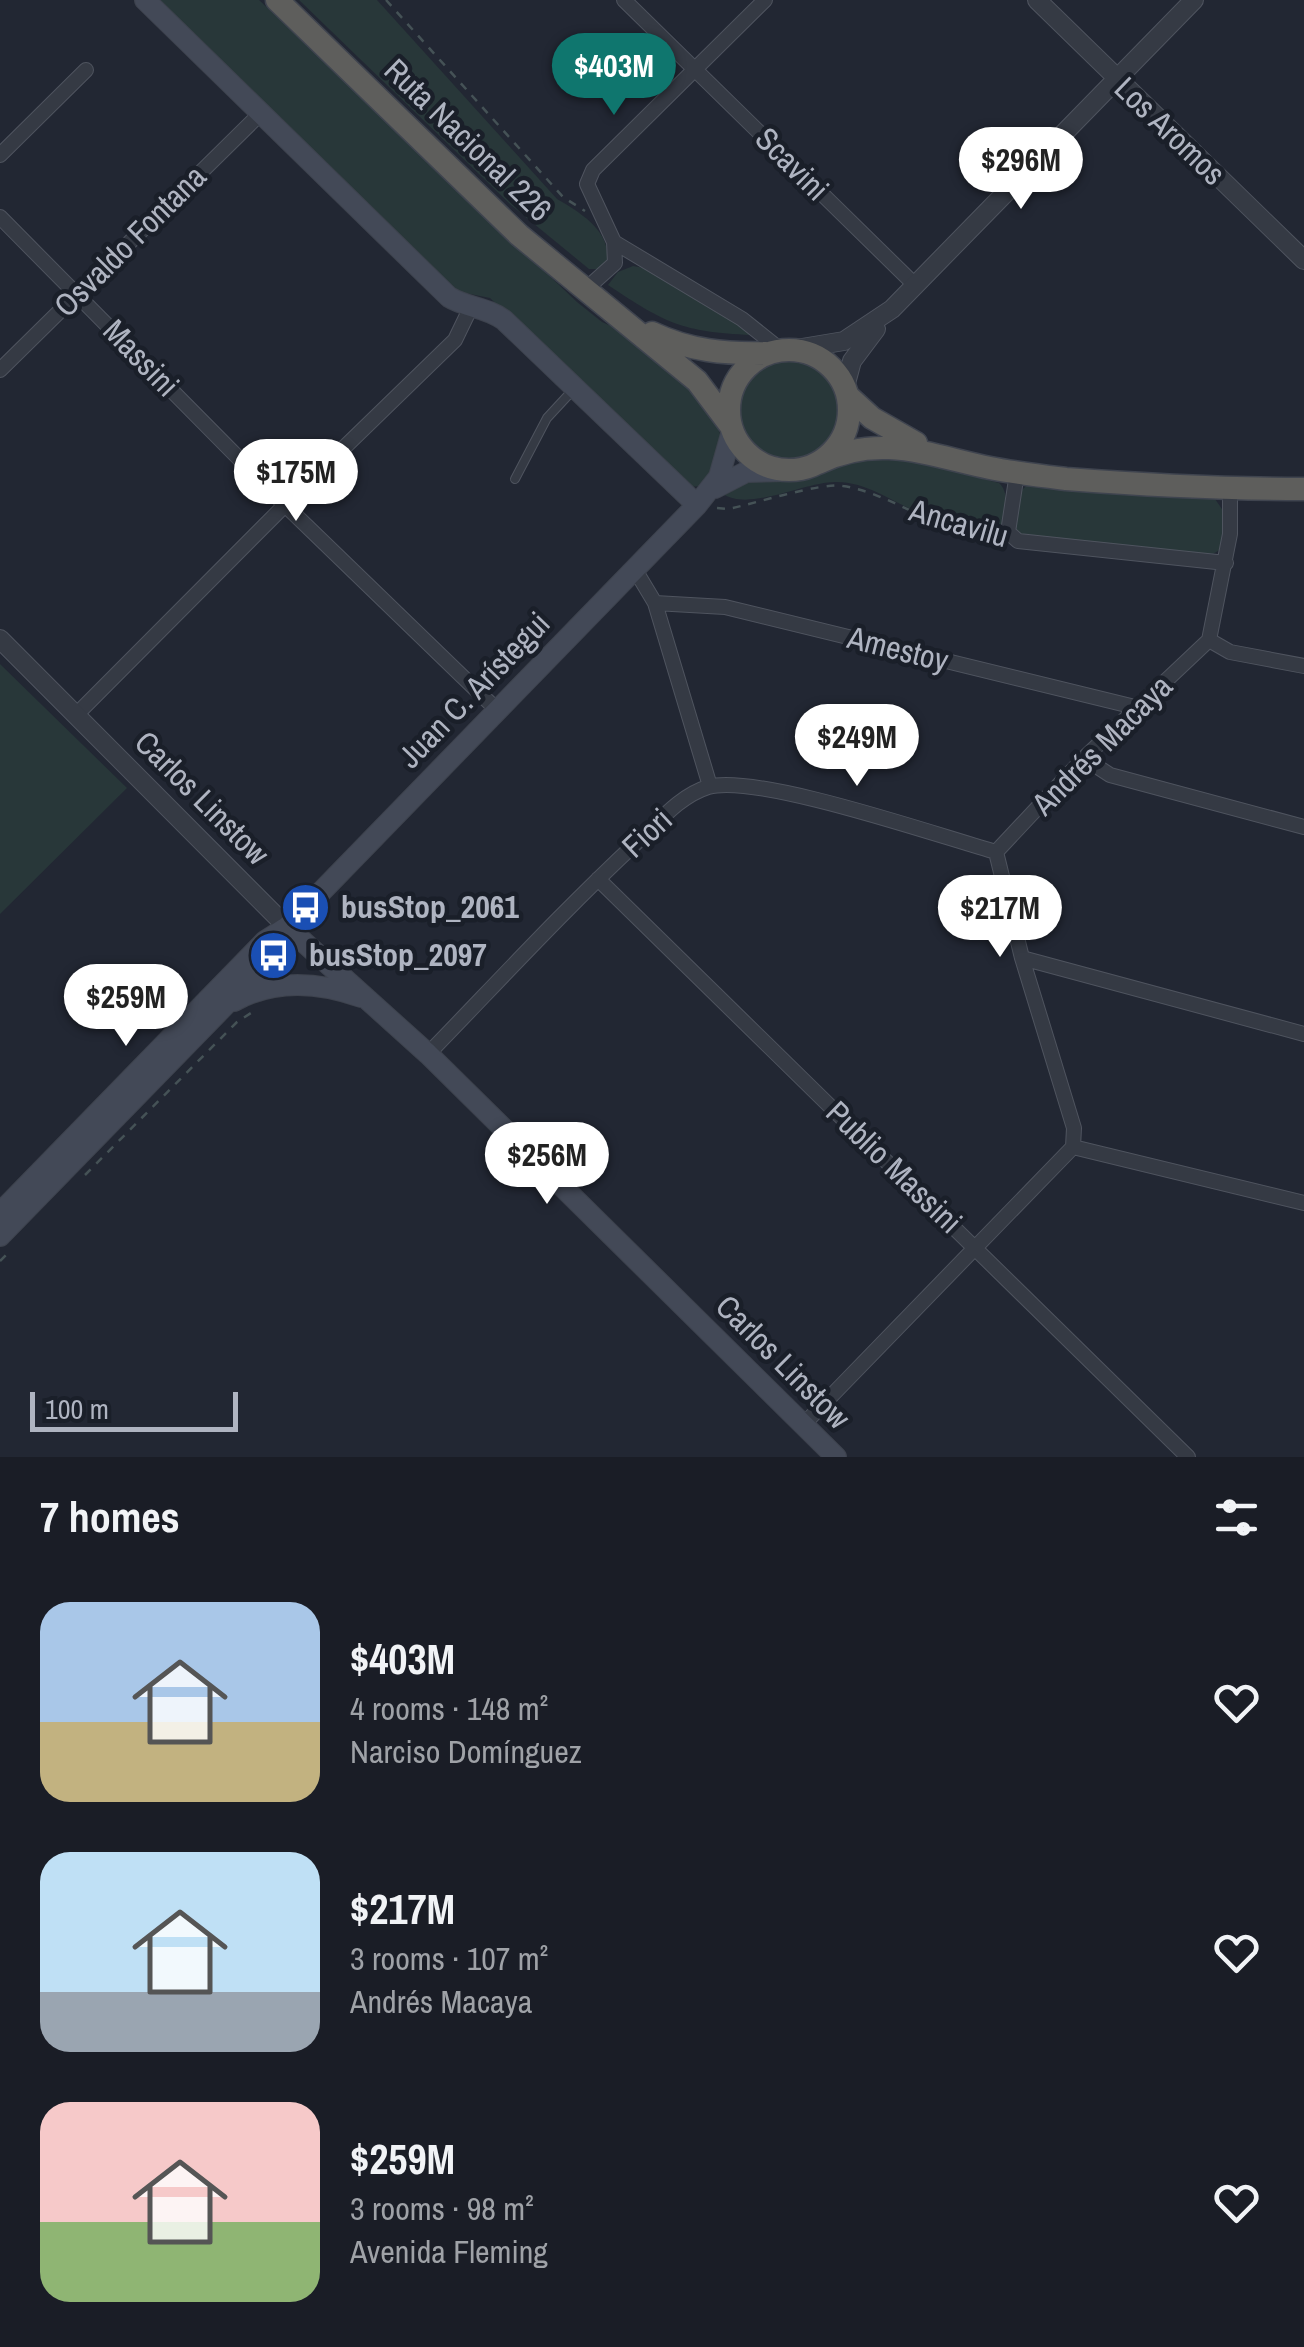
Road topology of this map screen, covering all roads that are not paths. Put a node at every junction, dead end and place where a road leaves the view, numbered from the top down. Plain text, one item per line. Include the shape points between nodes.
1 (145, 0) edge
2 (276, 0) edge
3 (624, 0) edge
4 (765, 0) edge
5 (1037, 0) edge
6 (1194, 0) edge
7 (694, 68) junction
8 (86, 70) dead end
9 (1117, 81) junction
10 (261, 113) junction
11 (0, 155) edge
12 (0, 216) edge
13 (614, 242) junction
14 (1304, 260) edge
15 (916, 286) junction
16 (585, 290) junction
17 (77, 293) junction
18 (471, 307) junction
19 (892, 309) junction
20 (622, 318) junction
21 (781, 351) junction
22 (0, 370) edge
23 (575, 388) junction
24 (846, 392) junction
25 (731, 428) junction
26 (942, 455) junction
27 (818, 463) junction
28 (785, 471) junction
29 (1017, 473) junction
30 (514, 479) dead end
31 (1304, 489) edge
32 (1230, 490) junction
33 (701, 500) junction
34 (285, 505) junction
35 (1226, 562) junction
36 (634, 568) junction
37 (656, 603) junction
38 (0, 639) edge
39 (1209, 640) junction
40 (1304, 666) edge
41 (1139, 708) junction
42 (496, 709) junction
43 (77, 714) junction
44 (1084, 758) junction
45 (710, 786) junction
46 (1304, 827) edge
47 (996, 852) junction
48 (598, 879) junction
49 (287, 927) junction
50 (1022, 958) junction
51 (368, 1000) junction
52 (220, 1010) junction
53 (1304, 1034) edge
54 (428, 1054) junction
55 (1073, 1146) junction
56 (1304, 1202) edge
57 (0, 1213) edge
58 (7, 1241) edge
59 (977, 1247) junction
60 (804, 1424) junction
61 (836, 1457) edge
62 (1188, 1457) edge

1 - 10 main road
2 - 16 highway, Ruta Nacional 226 via 519,235
3 - 7 street, Scavini
4 - 7 street
5 - 9 street, Los Aromos
6 - 9 street
7 - 13 street via 586,184
7 - 15 street, Scavini
8 - 11 street
9 - 14 street, Los Aromos
9 - 15 street
10 - 17 street, Osvaldo Fontana
10 - 18 main road via 449,297
12 - 17 street, Massini
13 - 16 street via 614,262
13 - 21 street via 742,319
15 - 19 street
16 - 20 highway, Ruta Nacional 226
17 - 22 street, Osvaldo Fontana
17 - 34 street, Massini
18 - 23 main road via 497,314
18 - 34 street via 455,340
19 - 21 street via 844,341
19 - 24 street via 852,361
20 - 21 highway, Ruta Nacional 226 via 682,346 725,354
20 - 25 highway, Ruta Nacional 226 via 697,381
21 - 24 highway, Ruta Nacional 226 via 823,361
21 - 25 highway via 758,358 736,380
23 - 30 lane via 546,418
23 - 33 main road
24 - 26 highway, Ruta Nacional 226 via 887,429
24 - 27 highway via 841,441
25 - 28 highway, Ruta Nacional 226 via 754,460
25 - 33 main road, Juan C. Arístegui via 722,469
26 - 27 highway, Ruta Nacional 226 via 861,447
26 - 29 highway, Ruta Nacional 226
27 - 28 highway, Ruta Nacional 226
28 - 33 main road, Juan C. Arístegui via 746,472
29 - 32 highway, Ruta Nacional 226
29 - 35 street, Ancavilu via 1008,532 1018,540
31 - 32 highway, Ruta Nacional 226
32 - 35 street
33 - 36 main road, Juan C. Arístegui
34 - 42 street, Massini
34 - 43 street
35 - 39 street
36 - 37 street
36 - 42 main road, Juan C. Arístegui
37 - 41 street, Amestoy via 725,607
37 - 45 street
38 - 43 street, Carlos Linstow
39 - 40 street via 1230,652
39 - 41 street, Andrés Macaya
41 - 44 street, Andrés Macaya
42 - 49 main road, Juan C. Arístegui
43 - 49 street, Carlos Linstow
44 - 46 street via 1110,775
44 - 47 street, Andrés Macaya
45 - 47 street via 746,785
45 - 48 street, Fiori via 684,798
47 - 50 street
48 - 54 street, Fiori
48 - 59 street, Publio Massini
49 - 51 main road, Carlos Linstow
49 - 52 main road via 274,956
49 - 57 main road via 265,941
50 - 53 street
50 - 55 street via 1074,1128
51 - 52 main road via 288,984
51 - 54 main road, Carlos Linstow
52 - 58 main road
54 - 60 main road, Carlos Linstow
55 - 56 street
55 - 59 street
59 - 60 street
59 - 62 street, Publio Massini
60 - 61 main road, Carlos Linstow

